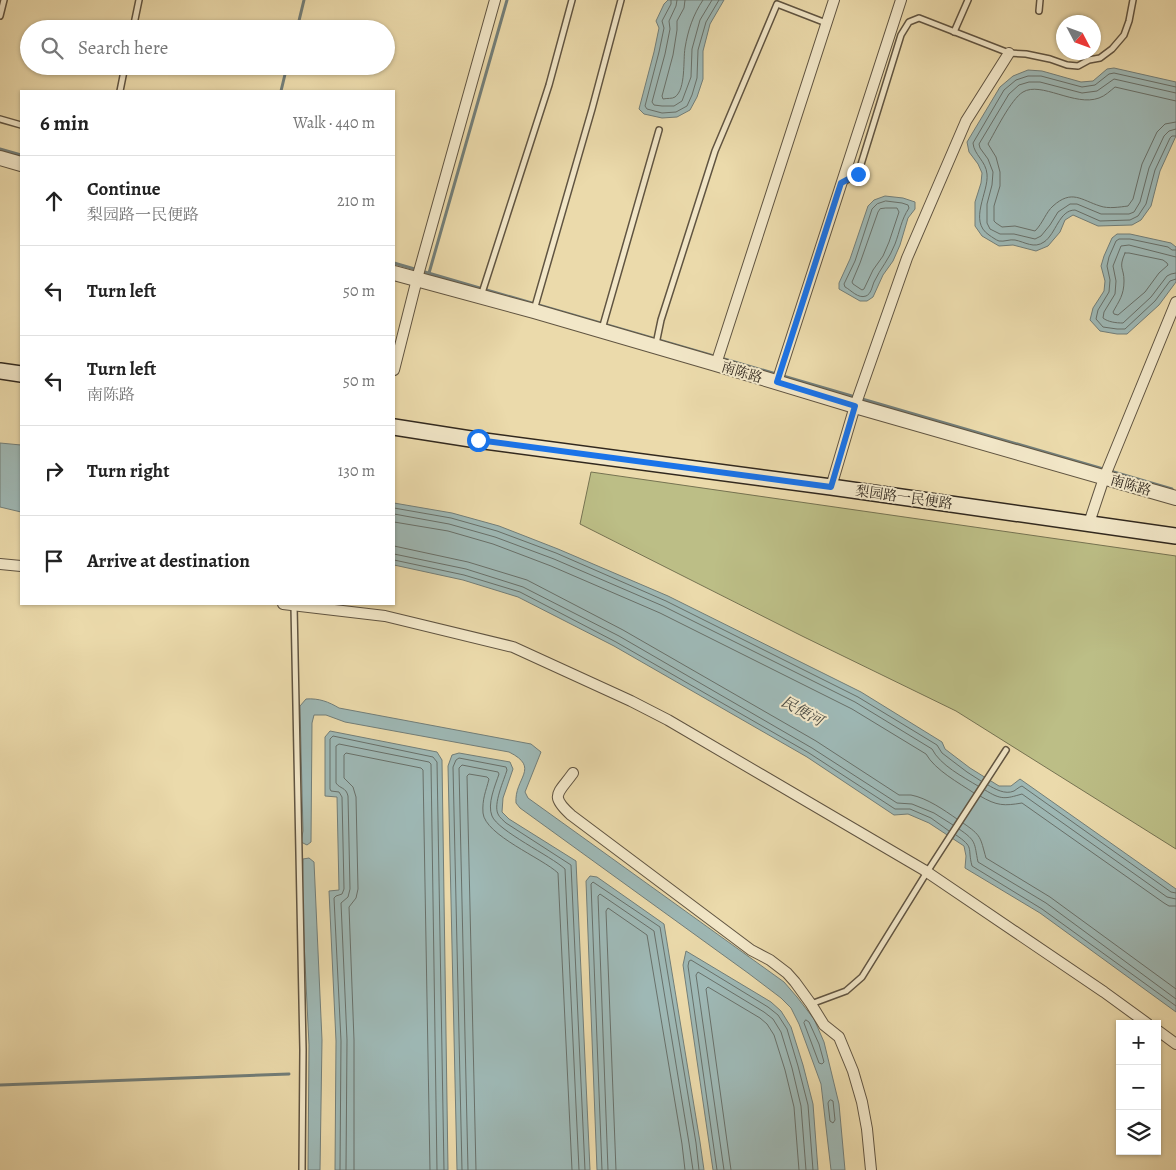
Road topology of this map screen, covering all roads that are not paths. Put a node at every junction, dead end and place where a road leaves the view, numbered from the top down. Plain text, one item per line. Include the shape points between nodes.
1 (4, 0) edge
2 (139, 0) edge
3 (495, 0) edge
4 (572, 0) edge
5 (621, 0) edge
6 (834, 0) edge
7 (901, 0) edge
8 (968, 0) edge
9 (1040, 0) edge
10 (1132, 0) edge
11 (1039, 11) dead end
12 (0, 16) edge
13 (135, 20) edge
14 (827, 23) junction
15 (954, 32) junction
16 (1009, 53) junction
17 (123, 75) edge
18 (120, 90) edge
19 (0, 119) edge
20 (20, 125) edge
21 (659, 130) dead end
22 (0, 158) edge
23 (20, 164) edge
24 (841, 183) junction
25 (395, 273) edge
26 (418, 273) junction
27 (482, 292) junction
28 (1176, 302) edge
29 (535, 307) junction
30 (603, 326) junction
31 (656, 342) junction
32 (718, 359) junction
33 (395, 366) edge
34 (0, 371) edge
35 (20, 374) edge
36 (779, 377) junction
37 (857, 400) junction
38 (395, 427) edge
39 (1106, 472) junction
40 (831, 487) junction
41 (1176, 498) edge
42 (1089, 523) junction
43 (1176, 536) edge
44 (0, 564) edge
45 (20, 566) edge
46 (294, 605) joint
47 (1006, 750) dead end
48 (573, 773) dead end
49 (927, 872) junction
50 (811, 1004) junction
51 (1142, 1020) edge
52 (1161, 1033) edge
53 (1176, 1044) edge
54 (302, 1170) edge
55 (871, 1170) edge

1 - 12 lane
2 - 13 lane
3 - 26 street
4 - 27 lane via 549,85
5 - 29 lane
6 - 14 street
7 - 24 street
8 - 15 lane
9 - 11 lane
10 - 16 lane via 1124,35 1100,58 1078,66
14 - 31 lane via 777,4 715,151
14 - 32 street
15 - 16 lane
15 - 24 lane via 919,18 909,22 901,35 858,174
16 - 37 street via 966,121 907,258
17 - 18 lane
19 - 20 lane
21 - 30 lane
22 - 23 street
24 - 36 street
25 - 26 street, 南陈路
26 - 27 street, 南陈路
26 - 33 street
27 - 29 street, 南陈路
28 - 39 street
29 - 30 street, 南陈路
30 - 31 street, 南陈路
31 - 32 street, 南陈路
32 - 36 street, 南陈路
34 - 35 main road
36 - 37 street, 南陈路
37 - 39 street, 南陈路
37 - 40 street
38 - 40 main road, 梨园路一民便路
39 - 41 street, 南陈路
39 - 42 street
40 - 42 main road, 梨园路一民便路
42 - 43 main road, 梨园路一民便路
44 - 45 street
46 - 49 street via 385,616 513,647 668,720
46 - 54 lane via 303,1050
47 - 49 lane
48 - 50 street via 558,794 557,799 563,808 751,950 777,965
49 - 50 lane via 862,977 846,991
49 - 51 street
50 - 55 street via 824,1026 839,1037 853,1071 868,1129
52 - 53 street

